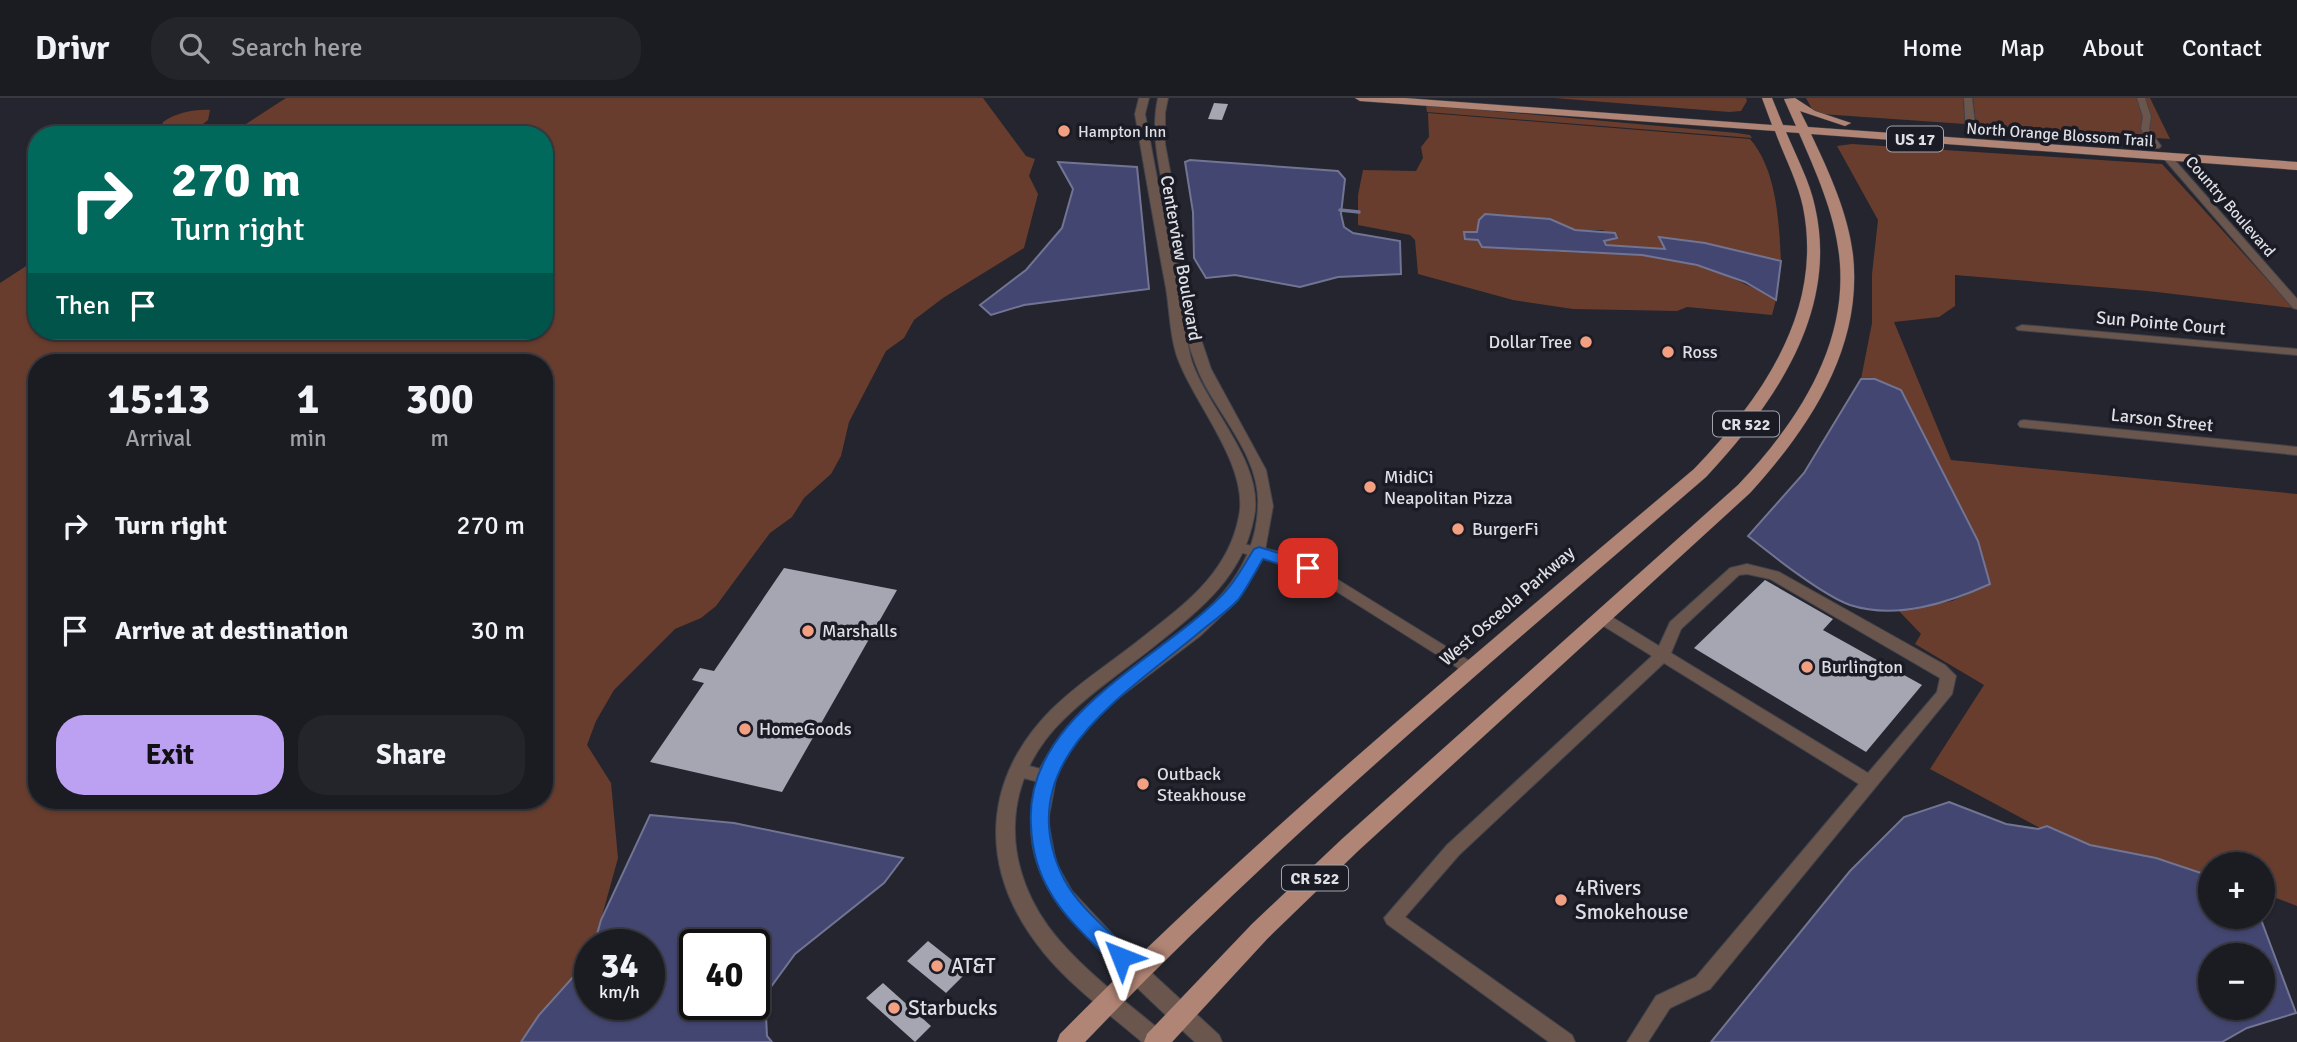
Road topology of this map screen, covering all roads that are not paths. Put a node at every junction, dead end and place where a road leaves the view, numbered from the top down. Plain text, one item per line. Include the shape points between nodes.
1 (1144, 98) edge
2 (1163, 98) edge
3 (1360, 98) edge
4 (1500, 98) edge
5 (1767, 98) edge
6 (1789, 98) edge
7 (1968, 98) edge
8 (2141, 98) edge
9 (1845, 123) junction
10 (1778, 124) junction
11 (1801, 125) junction
12 (1731, 126) junction
13 (1971, 132) junction
14 (2156, 146) junction
15 (1161, 148) junction
16 (1148, 149) junction
17 (2212, 150) junction
18 (1791, 155) junction
19 (2168, 158) junction
20 (2297, 158) edge
21 (2297, 166) edge
22 (2297, 306) edge
23 (2022, 328) dead end
24 (2297, 352) edge
25 (1205, 371) junction
26 (1189, 374) junction
27 (2024, 424) dead end
28 (2297, 452) edge
29 (1238, 548) junction
30 (1259, 552) junction
31 (1602, 618) junction
32 (1663, 654) junction
33 (1471, 669) junction
34 (1018, 770) junction
35 (1046, 777) junction
36 (1870, 783) junction
37 (1136, 972) junction
38 (1109, 999) junction
39 (1180, 1014) junction
40 (1069, 1042) edge
41 (1157, 1042) edge
42 (1211, 1042) edge
43 (1565, 1042) edge
44 (1637, 1042) edge

1 - 16 street, Centerview Boulevard via 1140,114
2 - 15 street, Centerview Boulevard
3 - 12 main road, North Orange Blossom Trail / US 17
4 - 10 main road, North Orange Blossom Trail / US 17
5 - 10 main road, CR 522
6 - 9 main road via 1811,113
6 - 11 main road, CR 522
7 - 13 street
8 - 14 street via 2147,117 2145,129
9 - 11 main road, North Orange Blossom Trail / US 17
9 - 13 main road, North Orange Blossom Trail / US 17
10 - 11 main road, North Orange Blossom Trail / US 17
10 - 12 main road, North Orange Blossom Trail / US 17
10 - 18 main road, West Osceola Parkway / CR 522
11 - 19 main road, North Orange Blossom Trail / US 17
11 - 31 main road, CR 522 via 1838,215 1847,266 1844,314 1827,374 1796,430 1770,463
12 - 18 main road via 1767,136
13 - 14 main road, North Orange Blossom Trail / US 17
14 - 17 main road, North Orange Blossom Trail / US 17
15 - 16 street
15 - 25 street, Centerview Boulevard via 1176,252
16 - 26 street, Centerview Boulevard via 1163,252
17 - 19 main road via 2176,152
17 - 20 main road, North Orange Blossom Trail / US 17
18 - 33 main road, West Osceola Parkway / CR 522 via 1812,220 1812,264 1796,342 1768,394 1700,473
19 - 21 main road, North Orange Blossom Trail / US 17
19 - 22 street, Country Boulevard
23 - 24 street, Sun Pointe Court
25 - 26 street
25 - 30 street, Centerview Boulevard via 1260,473 1266,509
26 - 29 street, Centerview Boulevard via 1245,479 1247,516
27 - 28 street, Larson Street
29 - 30 street
29 - 34 street, Centerview Boulevard via 1203,598 1060,712
30 - 33 street via 1308,568
30 - 35 street, Centerview Boulevard via 1231,596 1079,723
31 - 32 street
31 - 39 main road, CR 522 via 1350,845
32 - 36 street
32 - 36 street via 1675,626 1735,571 1747,569 1774,575 1940,668 1948,676 1944,694
32 - 43 street via 1453,850 1393,918
33 - 37 main road, West Osceola Parkway / CR 522 via 1287,828
34 - 35 street
34 - 38 street, Centerview Boulevard via 1009,795 1006,832 1021,903 1051,947
35 - 37 street, Centerview Boulevard via 1039,808 1049,870 1069,903
36 - 44 street via 1703,983 1663,1002
37 - 38 main road, West Osceola Parkway / CR 522
37 - 39 street, Centerview Boulevard
38 - 40 main road, West Osceola Parkway / CR 522
38 - 41 street, Centerview Boulevard
39 - 41 main road, CR 522
39 - 42 street, Centerview Boulevard

